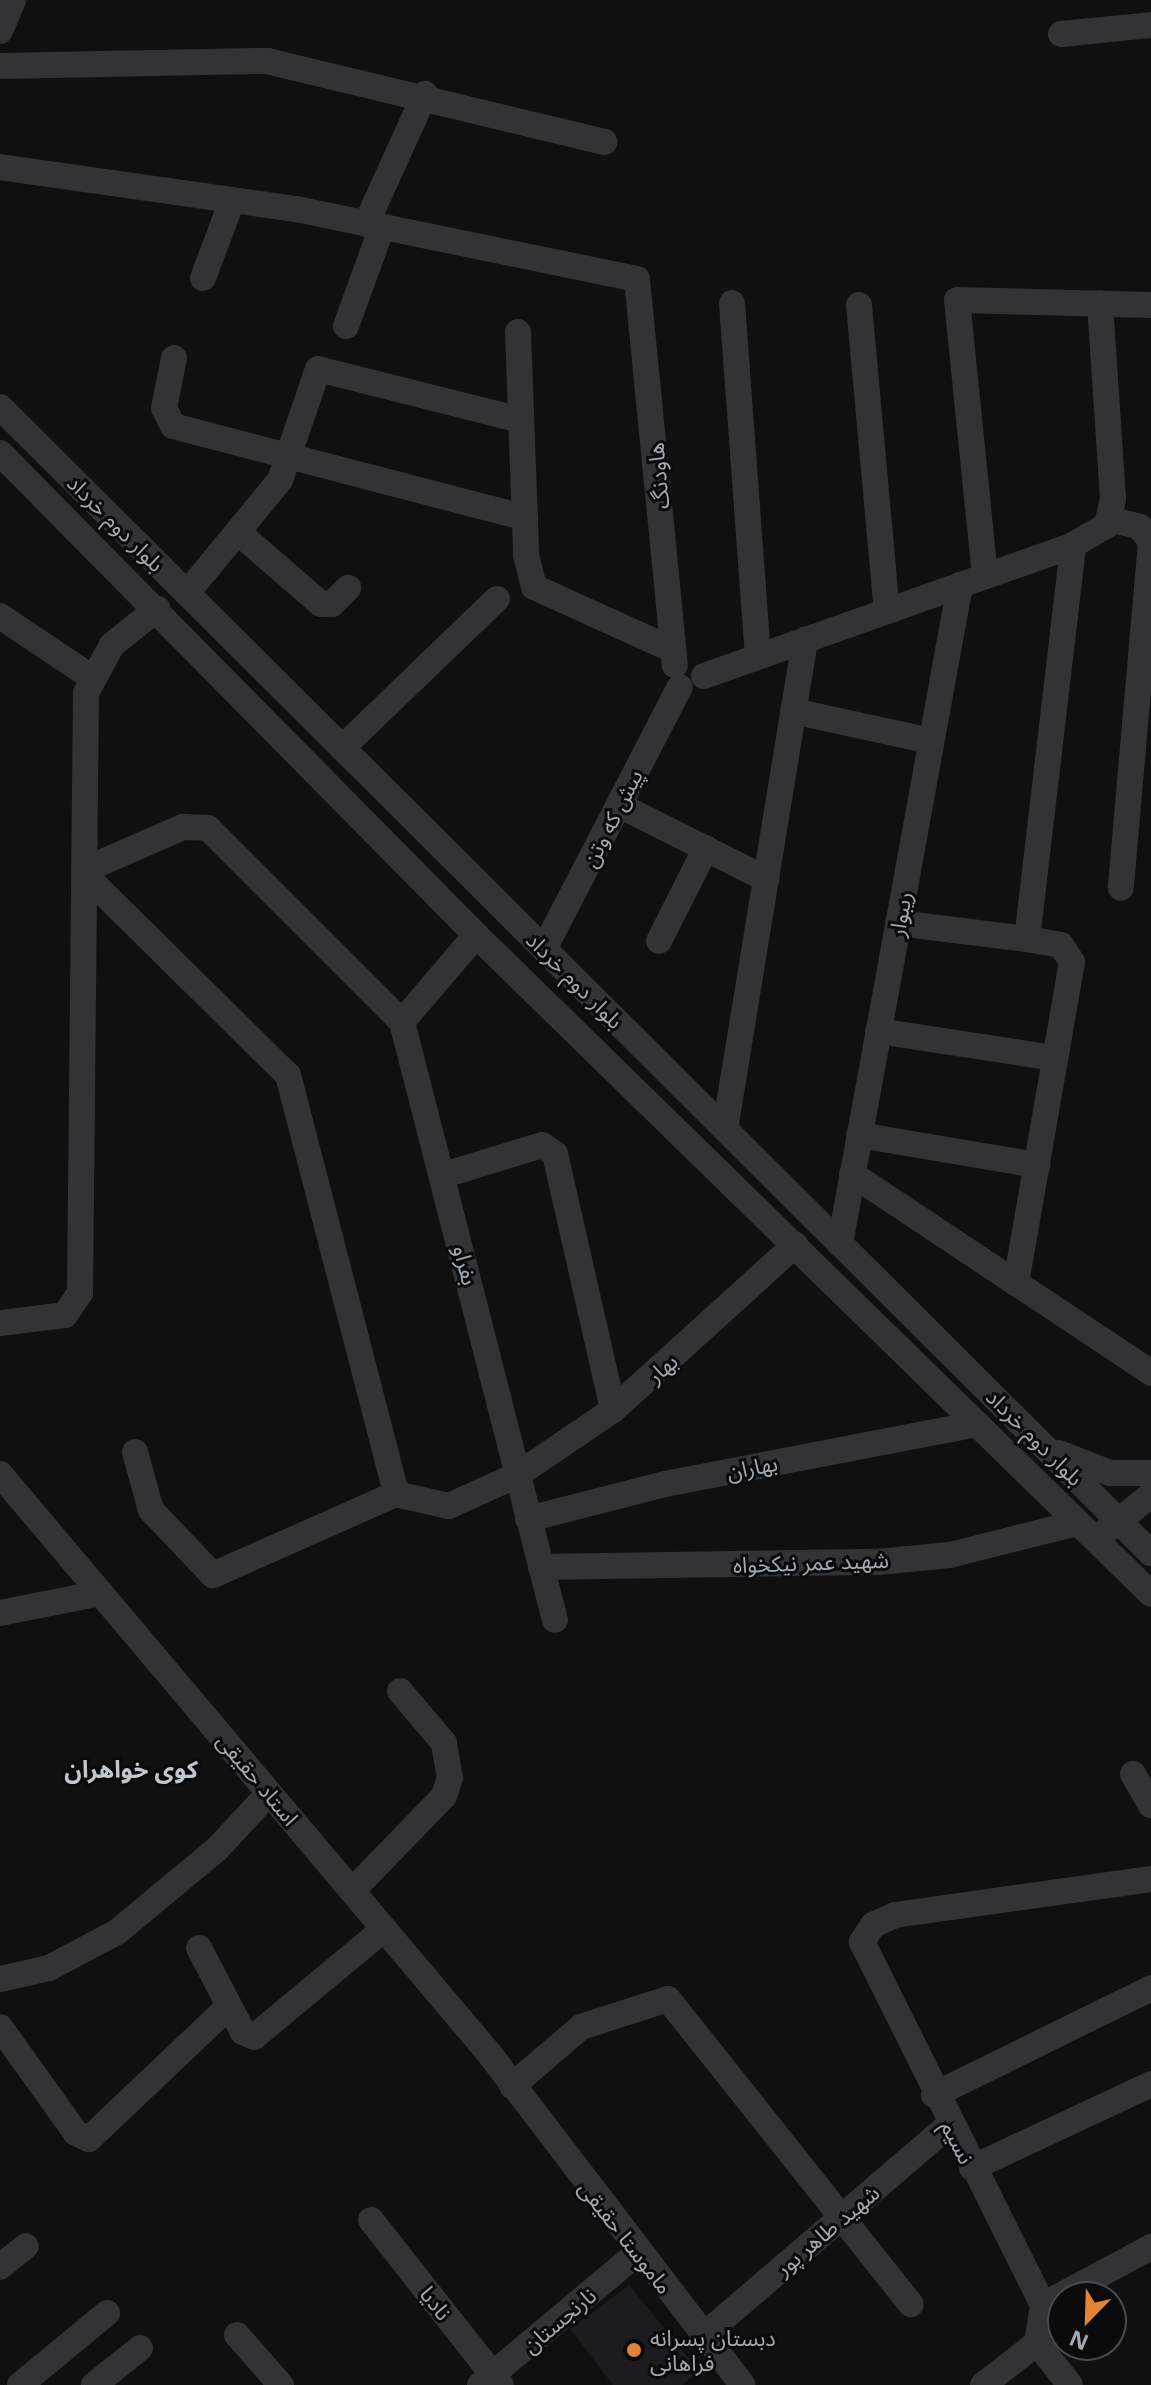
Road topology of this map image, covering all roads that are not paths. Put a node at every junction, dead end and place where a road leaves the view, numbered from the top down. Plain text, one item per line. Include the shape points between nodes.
1 (13, 0) edge
2 (1151, 25) edge
3 (0, 31) edge
4 (1061, 34) dead end
5 (0, 66) edge
6 (425, 94) junction
7 (604, 142) dead end
8 (0, 167) edge
9 (232, 201) junction
10 (374, 225) junction
11 (203, 278) dead end
12 (732, 303) dead end
13 (1100, 303) junction
14 (859, 305) dead end
15 (1151, 305) edge
16 (346, 326) dead end
17 (518, 332) dead end
18 (174, 358) dead end
19 (0, 407) edge
20 (521, 420) junction
21 (0, 453) edge
22 (289, 459) junction
23 (525, 518) junction
24 (1109, 519) junction
25 (239, 533) junction
26 (1073, 545) junction
27 (985, 576) junction
28 (960, 585) junction
29 (348, 588) dead end
30 (187, 593) junction
31 (497, 599) dead end
32 (157, 609) junction
33 (887, 611) junction
34 (0, 616) edge
35 (805, 640) junction
36 (758, 656) junction
37 (676, 667) junction
38 (91, 677) junction
39 (793, 711) junction
40 (931, 741) junction
41 (342, 748) junction
42 (619, 805) junction
43 (1138, 835) edge
44 (706, 848) junction
45 (90, 874) junction
46 (766, 879) junction
47 (1121, 888) dead end
48 (898, 923) junction
49 (476, 935) junction
50 (1027, 939) junction
51 (659, 941) dead end
52 (544, 949) junction
53 (402, 1022) junction
54 (878, 1031) junction
55 (1055, 1058) junction
56 (725, 1129) junction
57 (859, 1135) junction
58 (1037, 1165) junction
59 (852, 1174) junction
60 (444, 1175) junction
61 (840, 1244) junction
62 (795, 1245) junction
63 (1016, 1283) junction
64 (0, 1323) edge
65 (1151, 1373) edge
66 (613, 1410) junction
67 (977, 1424) junction
68 (1044, 1446) junction
69 (135, 1452) dead end
70 (1151, 1473) edge
71 (0, 1474) edge
72 (517, 1475) junction
73 (396, 1494) junction
74 (1151, 1495) edge
75 (9, 1496) edge
76 (528, 1519) junction
77 (1119, 1521) junction
78 (1087, 1531) junction
79 (1149, 1548) edge
80 (1122, 1566) junction
81 (541, 1567) junction
82 (101, 1593) junction
83 (1151, 1594) edge
84 (0, 1613) edge
85 (555, 1620) dead end
86 (400, 1691) dead end
87 (1133, 1774) dead end
88 (269, 1793) junction
89 (1151, 1805) edge
90 (1151, 1879) edge
91 (352, 1891) junction
92 (384, 1929) junction
93 (199, 1948) dead end
94 (1, 1976) edge
95 (1151, 1988) edge
96 (228, 2007) junction
97 (0, 2027) edge
98 (1151, 2084) edge
99 (512, 2086) junction
100 (934, 2095) junction
101 (949, 2125) junction
102 (972, 2168) junction
103 (840, 2219) junction
104 (371, 2220) dead end
105 (26, 2246) dead end
106 (1151, 2247) edge
107 (636, 2254) junction
108 (0, 2267) edge
109 (911, 2304) dead end
110 (1043, 2305) junction
111 (107, 2313) dead end
112 (237, 2335) dead end
113 (704, 2335) junction
114 (1037, 2343) junction
115 (140, 2348) dead end
116 (491, 2382) edge
117 (20, 2385) edge
118 (94, 2385) edge
119 (281, 2385) edge
120 (743, 2385) edge
121 (983, 2385) edge
122 (1070, 2385) edge

1 - 3 street
2 - 4 street
5 - 6 street via 267,61
6 - 7 street
6 - 10 street
8 - 9 street
9 - 10 street
9 - 11 street
10 - 16 street
10 - 37 street, هاودنگ via 621,273 641,287
12 - 36 street
13 - 15 street
13 - 24 street
13 - 27 street via 957,300
14 - 33 street
17 - 20 street
18 - 22 street via 164,408 173,426
19 - 30 street, بلوار دوم خرداد
20 - 22 street via 318,369
20 - 23 street
21 - 32 street, بلوار دوم خرداد
22 - 23 street
22 - 25 street
23 - 37 street via 529,577 539,593
24 - 26 street
24 - 43 street via 1140,527 1151,542
25 - 29 street via 321,604 332,604
25 - 30 street
26 - 27 street
26 - 50 street
27 - 28 street
28 - 33 street
28 - 40 street, ریبوار
30 - 41 street, بلوار دوم خرداد
31 - 41 street
32 - 38 street via 112,645
32 - 49 street, بلوار دوم خرداد
33 - 35 street
34 - 38 street
35 - 36 street
35 - 39 street
36 - 37 street via 704,676 697,660
37 - 42 street, پیش که وتن
38 - 45 street
39 - 40 street
39 - 46 street
40 - 48 street, ریبوار
41 - 52 street, بلوار دوم خرداد
42 - 44 street
42 - 52 street, پیش که وتن
43 - 47 street
44 - 46 street
44 - 51 street
45 - 53 street via 183,827 208,828
45 - 64 street via 80,1293 65,1315
45 - 73 street via 288,1075
46 - 56 street
48 - 50 street
48 - 54 street, ریبوار
49 - 53 street
49 - 62 street, بلوار دوم خرداد
50 - 55 street via 1061,945 1072,962
52 - 56 street, بلوار دوم خرداد
53 - 60 street, بفراو
54 - 55 street
54 - 57 street, ریبوار
55 - 58 street
56 - 61 street, بلوار دوم خرداد
57 - 58 street
57 - 59 street, ریبوار
58 - 63 street
59 - 61 street, ریبوار
59 - 63 street
60 - 66 street via 542,1145 555,1154
60 - 72 street, بفراو
61 - 68 street, بلوار دوم خرداد
62 - 66 street, بهار
62 - 67 street, بلوار دوم خرداد
63 - 65 street
66 - 72 street, بهار
67 - 76 street, بهاران via 665,1484
67 - 78 street, بلوار دوم خرداد
68 - 70 street via 1110,1473
68 - 77 street, بلوار دوم خرداد
69 - 73 street via 145,1500 213,1575
71 - 75 street, استاد حقیقی
72 - 73 street, بهار via 449,1506
72 - 76 street, بفراو
74 - 77 street
75 - 82 street, استاد حقیقی
76 - 81 street, بفراو
77 - 78 street
77 - 79 street, بلوار دوم خرداد
78 - 80 street, بلوار دوم خرداد
78 - 81 street, شهید عمر نیکخواه via 878,1562
79 - 80 street
80 - 83 street, بلوار دوم خرداد
81 - 85 street, بفراو
82 - 84 street
82 - 88 street, استاد حقیقی
86 - 91 street via 444,1743 450,1778 444,1796
87 - 89 street
88 - 91 street, استاد حقیقی
88 - 94 street via 217,1849 117,1932 49,1968
90 - 100 street, نسیم via 895,1915 873,1925 862,1942
91 - 92 street, استاد حقیقی
92 - 96 street via 264,2035 243,2032
92 - 99 street, استاد حقیقی
93 - 96 street
95 - 100 street
96 - 97 street via 89,2139 76,2133
98 - 102 street
99 - 103 street via 581,2027 668,1999
99 - 107 street, ماموستا حقیقی
100 - 101 street, نسیم
101 - 102 street, نسیم
101 - 103 street, شهید طاهر پور
102 - 110 street, نسیم
103 - 109 street
103 - 113 street, شهید طاهر پور
104 - 116 street, نادیا
105 - 108 street
106 - 110 street
107 - 113 street, ماموستا حقیقی
107 - 116 street, نارنجستان
110 - 114 street
111 - 117 street
112 - 119 street
113 - 120 street, ماموستا حقیقی
114 - 121 street
114 - 122 street
115 - 118 street

